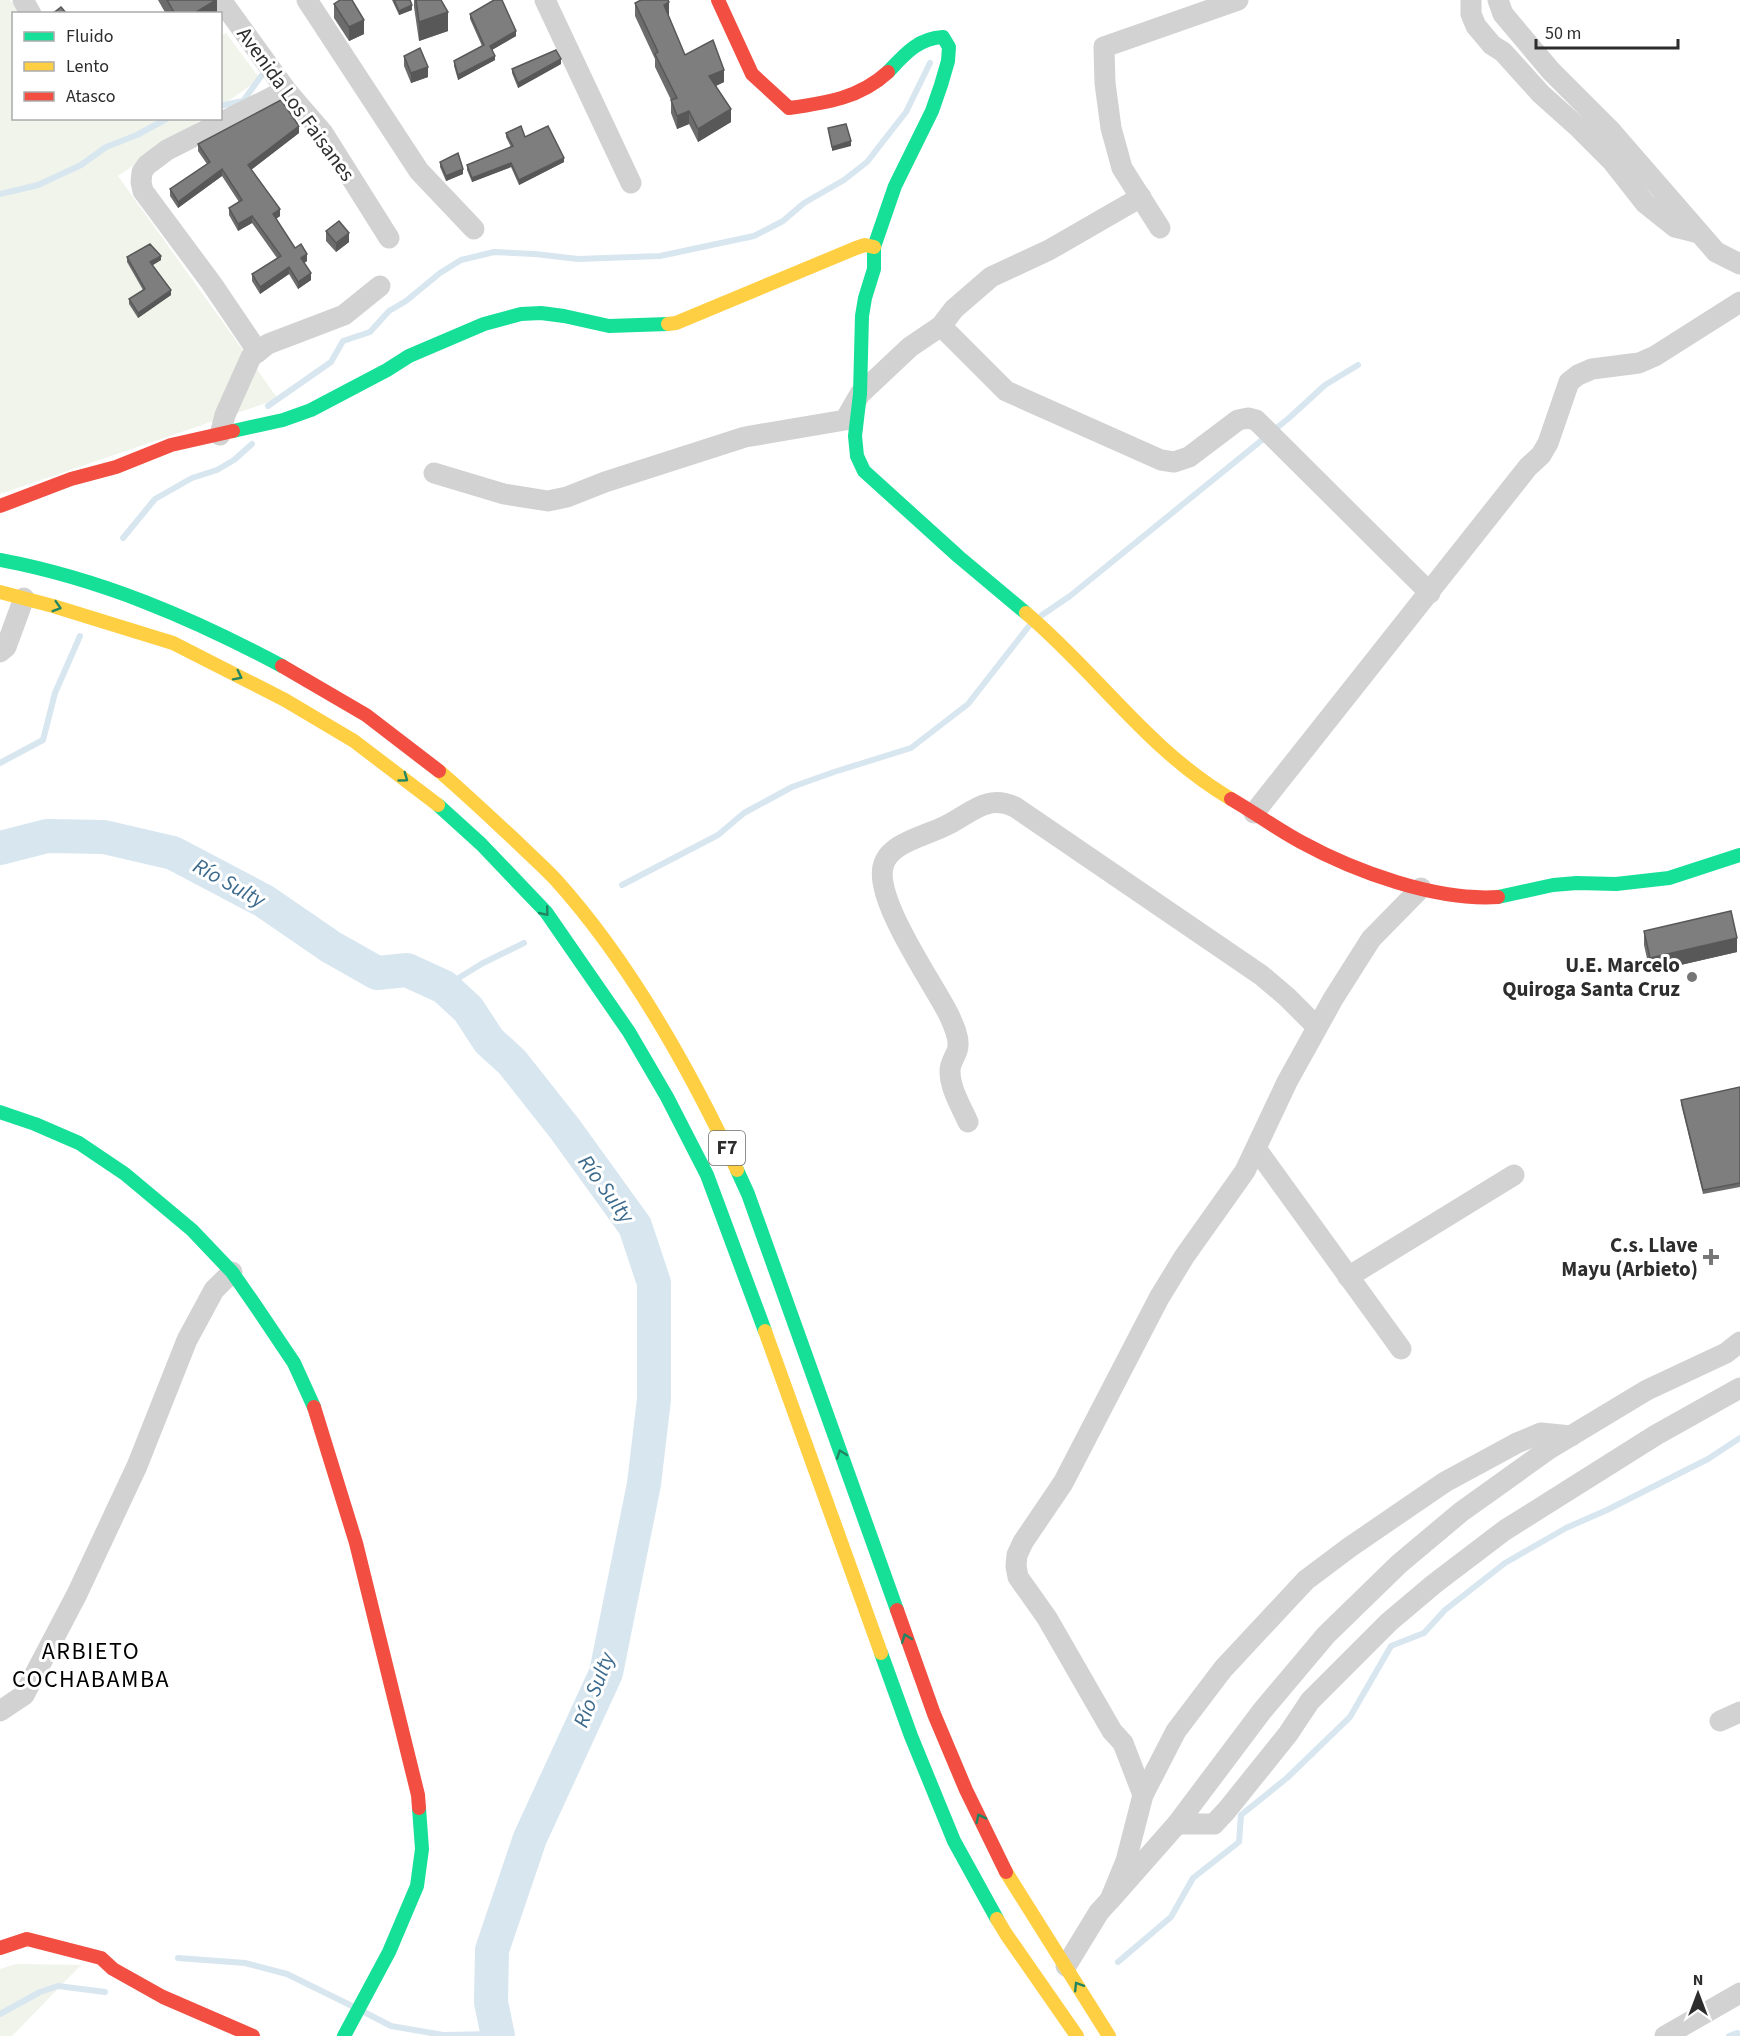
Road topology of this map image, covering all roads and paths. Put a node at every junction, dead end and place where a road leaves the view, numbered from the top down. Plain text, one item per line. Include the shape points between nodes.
1 (221, 0) edge
2 (307, 0) edge
3 (545, 0) edge
4 (718, 0) edge
5 (1238, 0) edge
6 (1471, 0) edge
7 (1500, 7) edge
8 (1503, 52) junction
9 (286, 90) junction
10 (631, 183) dead end
11 (1140, 197) junction
12 (1160, 228) dead end
13 (474, 229) dead end
14 (1699, 233) junction
15 (389, 238) dead end
16 (874, 247) junction
17 (1740, 264) edge
18 (380, 286) dead end
19 (1740, 302) edge
20 (941, 326) junction
21 (258, 352) junction
22 (860, 394) junction
23 (220, 435) junction
24 (434, 473) dead end
25 (0, 506) edge
26 (0, 560) edge
27 (0, 592) edge
28 (1430, 593) junction
29 (24, 597) junction
30 (0, 652) edge
31 (1254, 813) junction
32 (1740, 855) edge
33 (1421, 888) junction
34 (1317, 1027) junction
35 (0, 1112) edge
36 (968, 1122) dead end
37 (1257, 1150) junction
38 (1514, 1175) dead end
39 (232, 1272) junction
40 (1348, 1277) junction
41 (1740, 1342) edge
42 (1401, 1349) dead end
43 (1740, 1388) edge
44 (1571, 1436) junction
45 (0, 1711) edge
46 (1740, 1712) edge
47 (1720, 1721) dead end
48 (1143, 1795) junction
49 (1177, 1824) junction
50 (1110, 1900) junction
51 (0, 1948) edge
52 (1066, 1966) junction
53 (1740, 1993) edge
54 (253, 2036) edge
55 (344, 2036) edge
56 (1077, 2036) edge
57 (1109, 2036) edge
58 (1665, 2036) edge

1 - 9 street, Avenida Los Faisanes
2 - 13 street via 419,171
3 - 10 street
4 - 16 main road via 752,74 789,108 835,101 857,93 879,81 919,42 933,36 943,37 949,47 948,61 932,111 895,186
5 - 11 street via 1104,47 1112,128 1122,168
6 - 8 street via 1470,14 1476,26
7 - 8 street
7 - 14 street via 1551,71 1610,130
8 - 14 street via 1612,161 1645,203 1675,227
9 - 15 street, Avenida Los Faisanes via 323,133
9 - 21 street via 167,150 142,172 143,191
11 - 12 street
11 - 20 street via 1049,250 992,277 954,309
14 - 17 street via 1716,252
16 - 22 main road via 875,265 861,324
16 - 23 main road via 856,248 676,323 609,326 541,313 484,324 409,356 311,410
18 - 21 street via 345,315 268,344
19 - 28 street via 1655,356 1639,363 1592,369 1569,382 1541,455
20 - 22 street via 910,347
20 - 28 street via 1006,391 1161,459 1174,462 1189,457 1238,420 1256,420
21 - 23 street via 251,357 234,391
22 - 24 street via 845,420 745,437 548,501 504,494
22 - 31 main road via 855,448 864,471 1051,634 1177,762
23 - 25 main road via 171,445
52 -> 26 main road, F7 via 1010,1880 934,1714 748,1194 724,1142 684,1066 627,973 568,895 462,790 367,716 299,675 208,627 128,594 69,574
27 - 29 main road, F7
28 - 31 street
29 - 30 street via 6,647
29 -> 56 main road, F7 via 173,643 285,699 354,741 431,798 546,912 629,1032 707,1175 911,1737 954,1841 1006,1934
31 - 33 main road via 1332,857
32 - 33 main road via 1669,878 1553,885 1505,896 1477,898
33 - 34 street via 1371,939
34 - 36 street via 1251,969 1015,807 994,801 893,849 883,867 884,888 897,925 957,1034 958,1047 950,1070
34 - 37 street
35 - 39 main road via 79,1143 125,1174 192,1230
37 - 40 street
37 - 48 street via 1159,1298 1063,1483 1017,1555 1018,1577 1123,1743
38 - 40 street
39 - 45 street via 214,1290 187,1340 137,1466 24,1695
39 - 55 main road via 294,1363 317,1414 356,1543 418,1795 422,1849 417,1886 389,1952
40 - 42 street
41 - 44 street via 1726,1353 1647,1390
43 - 49 street via 1656,1435 1505,1530 1434,1584 1310,1701 1214,1824
44 - 48 street via 1540,1433 1445,1482 1306,1580 1191,1709
44 - 49 street via 1461,1512 1399,1564 1326,1635 1262,1711
46 - 47 street
48 - 50 street via 1126,1861
49 - 50 street
50 - 52 street
51 - 54 main road via 27,1939 101,1958 163,1997
57 -> 52 main road, F7
53 - 58 street

